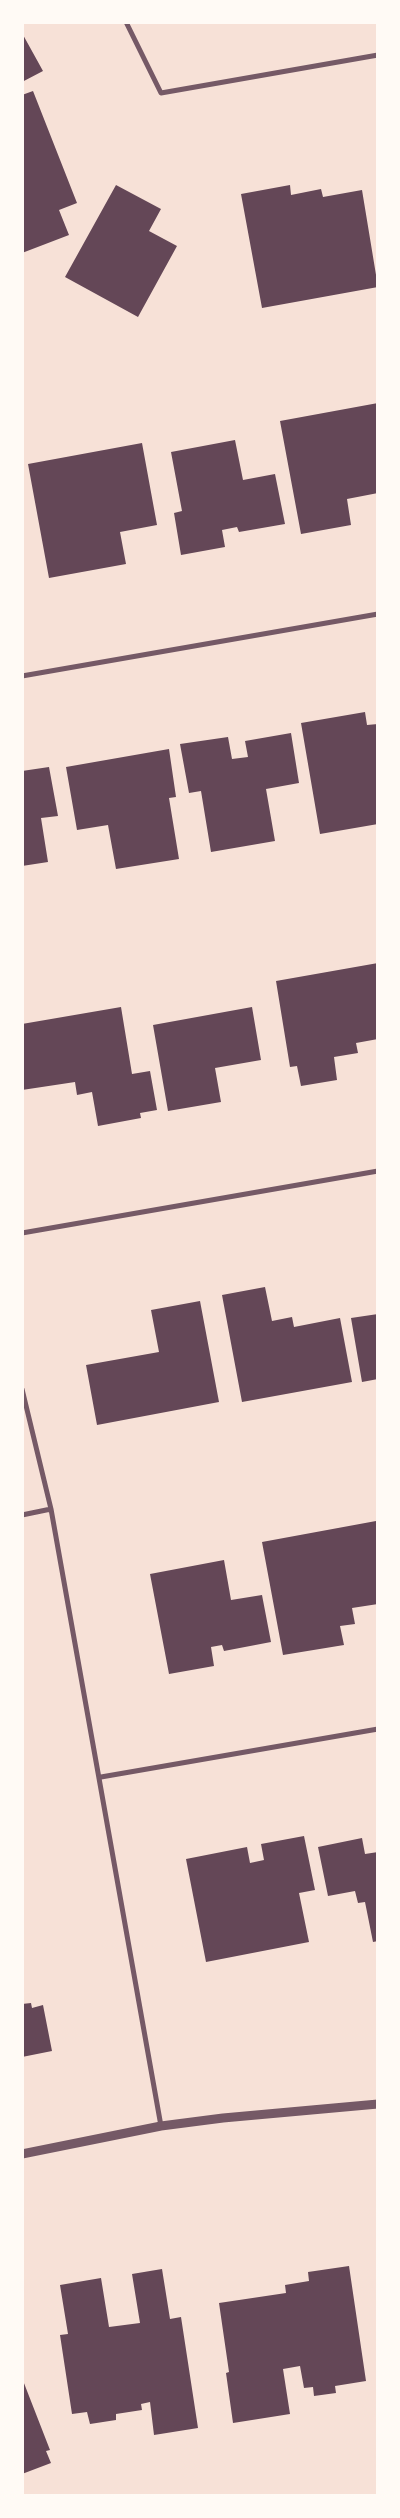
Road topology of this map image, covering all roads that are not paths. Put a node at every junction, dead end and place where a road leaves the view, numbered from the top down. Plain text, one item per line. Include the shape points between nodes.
1 (126, 22) edge
2 (378, 55) edge
3 (378, 614) edge
4 (22, 676) edge
5 (378, 1171) edge
6 (22, 1233) edge
7 (22, 1389) edge
8 (51, 1509) junction
9 (22, 1515) edge
10 (378, 1729) edge
11 (101, 1777) junction
12 (378, 2104) edge
13 (161, 2126) junction
14 (22, 2154) edge

1 - 2 street via 161,94
3 - 4 street
5 - 6 street
7 - 8 street
8 - 9 street
8 - 11 street
10 - 11 street
11 - 13 street
12 - 13 street
13 - 14 street

